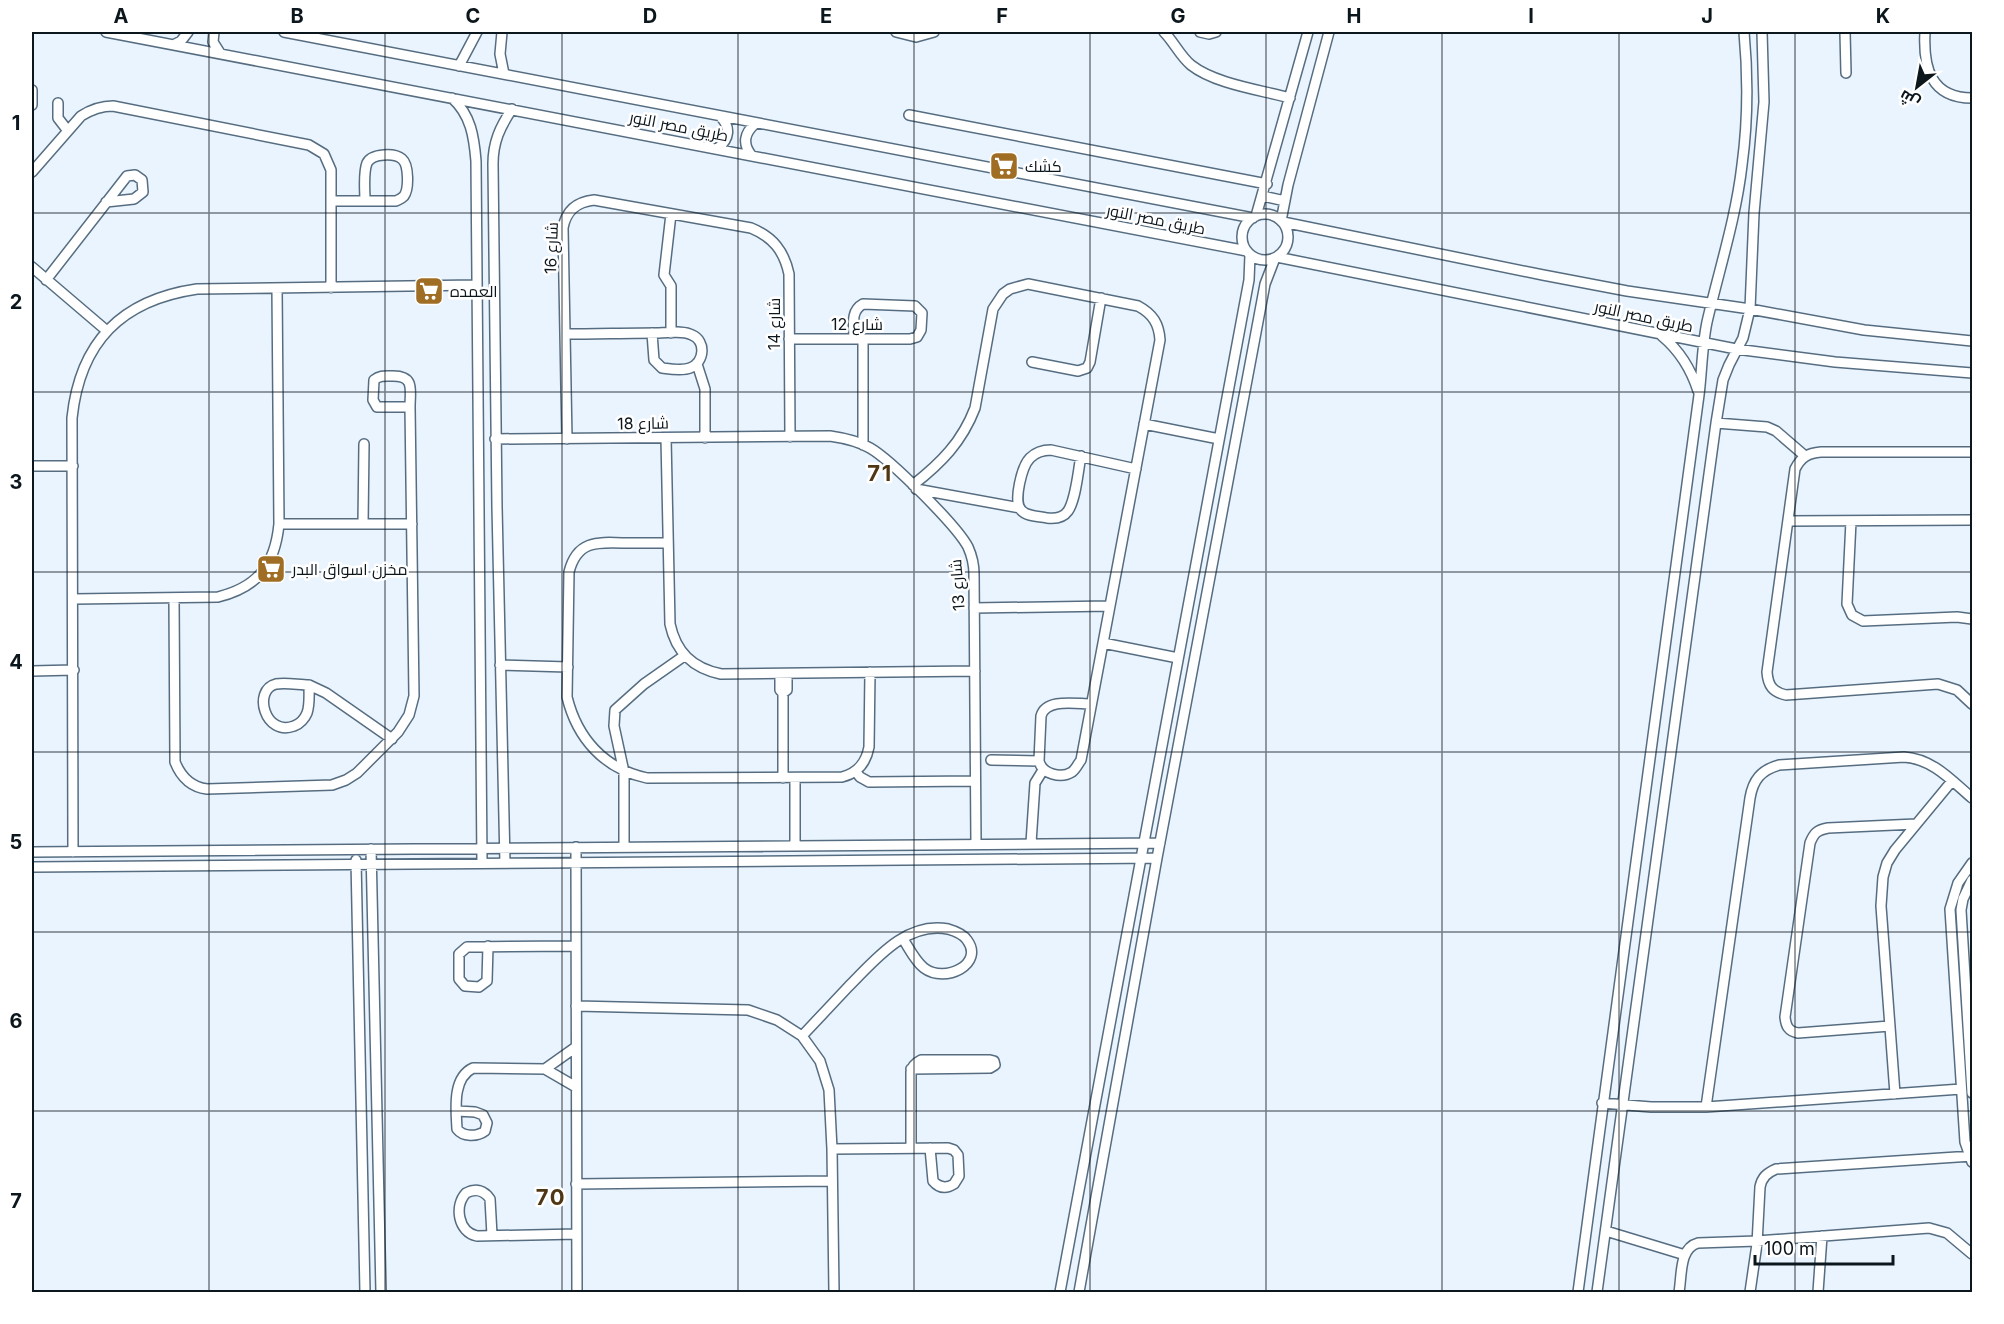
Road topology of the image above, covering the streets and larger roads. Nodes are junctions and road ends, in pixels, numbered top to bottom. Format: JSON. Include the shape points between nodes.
{"nodes":[{"id":1,"x":106,"y":32,"type":"edge"},
{"id":2,"x":188,"y":32,"type":"edge"},
{"id":3,"x":214,"y":32,"type":"edge"},
{"id":4,"x":284,"y":32,"type":"edge"},
{"id":5,"x":477,"y":32,"type":"edge"},
{"id":6,"x":502,"y":32,"type":"edge"},
{"id":7,"x":897,"y":32,"type":"edge"},
{"id":8,"x":934,"y":32,"type":"edge"},
{"id":9,"x":1164,"y":32,"type":"edge"},
{"id":10,"x":1200,"y":32,"type":"edge"},
{"id":11,"x":1216,"y":32,"type":"edge"},
{"id":12,"x":1308,"y":32,"type":"edge"},
{"id":13,"x":1329,"y":32,"type":"edge"},
{"id":14,"x":1744,"y":32,"type":"edge"},
{"id":15,"x":1762,"y":32,"type":"edge"},
{"id":16,"x":1845,"y":32,"type":"edge"},
{"id":17,"x":1924,"y":32,"type":"edge"},
{"id":18,"x":923,"y":34,"type":"edge"},
{"id":19,"x":175,"y":44,"type":"junction"},
{"id":20,"x":220,"y":53,"type":"junction"},
{"id":21,"x":459,"y":66,"type":"junction"},
{"id":22,"x":1846,"y":73,"type":"dead end"},
{"id":23,"x":504,"y":74,"type":"junction"},
{"id":24,"x":32,"y":90,"type":"edge"},
{"id":25,"x":452,"y":98,"type":"junction"},
{"id":26,"x":1290,"y":98,"type":"junction"},
{"id":27,"x":1972,"y":98,"type":"edge"},
{"id":28,"x":58,"y":103,"type":"dead end"},
{"id":29,"x":32,"y":105,"type":"edge"},
{"id":30,"x":512,"y":109,"type":"junction"},
{"id":31,"x":909,"y":115,"type":"dead end"},
{"id":32,"x":720,"y":116,"type":"junction"},
{"id":33,"x":756,"y":123,"type":"junction"},
{"id":34,"x":68,"y":131,"type":"junction"},
{"id":35,"x":717,"y":149,"type":"junction"},
{"id":36,"x":752,"y":156,"type":"junction"},
{"id":37,"x":35,"y":161,"type":"edge"},
{"id":38,"x":32,"y":172,"type":"edge"},
{"id":39,"x":1267,"y":184,"type":"junction"},
{"id":40,"x":1263,"y":196,"type":"junction"},
{"id":41,"x":331,"y":201,"type":"junction"},
{"id":42,"x":365,"y":201,"type":"junction"},
{"id":43,"x":1285,"y":201,"type":"junction"},
{"id":44,"x":106,"y":202,"type":"dead end"},
{"id":45,"x":671,"y":214,"type":"junction"},
{"id":46,"x":1254,"y":217,"type":"junction"},
{"id":47,"x":1282,"y":221,"type":"junction"},
{"id":48,"x":751,"y":228,"type":"joint"},
{"id":49,"x":1249,"y":253,"type":"junction"},
{"id":50,"x":1276,"y":258,"type":"junction"},
{"id":51,"x":32,"y":267,"type":"edge"},
{"id":52,"x":46,"y":280,"type":"junction"},
{"id":53,"x":1249,"y":280,"type":"junction"},
{"id":54,"x":1265,"y":284,"type":"junction"},
{"id":55,"x":476,"y":285,"type":"junction"},
{"id":56,"x":277,"y":288,"type":"junction"},
{"id":57,"x":331,"y":288,"type":"junction"},
{"id":58,"x":1101,"y":298,"type":"junction"},
{"id":59,"x":1713,"y":304,"type":"junction"},
{"id":60,"x":1750,"y":309,"type":"junction"},
{"id":61,"x":106,"y":332,"type":"junction"},
{"id":62,"x":652,"y":333,"type":"junction"},
{"id":63,"x":671,"y":333,"type":"junction"},
{"id":64,"x":565,"y":334,"type":"junction"},
{"id":65,"x":1660,"y":334,"type":"junction"},
{"id":66,"x":789,"y":339,"type":"junction"},
{"id":67,"x":858,"y":339,"type":"junction"},
{"id":68,"x":1972,"y":341,"type":"edge"},
{"id":69,"x":1705,"y":344,"type":"junction"},
{"id":70,"x":1736,"y":349,"type":"junction"},
{"id":71,"x":1032,"y":362,"type":"dead end"},
{"id":72,"x":697,"y":364,"type":"junction"},
{"id":73,"x":477,"y":368,"type":"junction"},
{"id":74,"x":495,"y":368,"type":"junction"},
{"id":75,"x":1972,"y":373,"type":"edge"},
{"id":76,"x":1699,"y":395,"type":"junction"},
{"id":77,"x":410,"y":407,"type":"junction"},
{"id":78,"x":1716,"y":423,"type":"junction"},
{"id":79,"x":1144,"y":424,"type":"junction"},
{"id":80,"x":790,"y":437,"type":"junction"},
{"id":81,"x":666,"y":438,"type":"junction"},
{"id":82,"x":705,"y":438,"type":"junction"},
{"id":83,"x":495,"y":439,"type":"junction"},
{"id":84,"x":567,"y":439,"type":"junction"},
{"id":85,"x":1219,"y":439,"type":"junction"},
{"id":86,"x":363,"y":444,"type":"dead end"},
{"id":87,"x":863,"y":445,"type":"junction"},
{"id":88,"x":1972,"y":452,"type":"edge"},
{"id":89,"x":1080,"y":456,"type":"junction"},
{"id":90,"x":1805,"y":456,"type":"junction"},
{"id":91,"x":32,"y":466,"type":"edge"},
{"id":92,"x":73,"y":466,"type":"junction"},
{"id":93,"x":1136,"y":468,"type":"junction"},
{"id":94,"x":914,"y":487,"type":"junction"},
{"id":95,"x":479,"y":507,"type":"junction"},
{"id":96,"x":496,"y":507,"type":"junction"},
{"id":97,"x":1020,"y":508,"type":"junction"},
{"id":98,"x":1972,"y":520,"type":"edge"},
{"id":99,"x":1788,"y":521,"type":"junction"},
{"id":100,"x":1851,"y":522,"type":"junction"},
{"id":101,"x":279,"y":524,"type":"junction"},
{"id":102,"x":363,"y":524,"type":"junction"},
{"id":103,"x":412,"y":524,"type":"junction"},
{"id":104,"x":668,"y":543,"type":"junction"},
{"id":105,"x":74,"y":599,"type":"junction"},
{"id":106,"x":174,"y":599,"type":"junction"},
{"id":107,"x":1110,"y":606,"type":"junction"},
{"id":108,"x":974,"y":608,"type":"junction"},
{"id":109,"x":1972,"y":619,"type":"edge"},
{"id":110,"x":1103,"y":643,"type":"junction"},
{"id":111,"x":684,"y":656,"type":"junction"},
{"id":112,"x":1178,"y":658,"type":"junction"},
{"id":113,"x":500,"y":665,"type":"junction"},
{"id":114,"x":568,"y":667,"type":"junction"},
{"id":115,"x":74,"y":669,"type":"junction"},
{"id":116,"x":32,"y":670,"type":"edge"},
{"id":117,"x":975,"y":671,"type":"junction"},
{"id":118,"x":870,"y":672,"type":"junction"},
{"id":119,"x":783,"y":674,"type":"junction"},
{"id":120,"x":309,"y":685,"type":"junction"},
{"id":121,"x":1091,"y":704,"type":"junction"},
{"id":122,"x":1972,"y":704,"type":"edge"},
{"id":123,"x":392,"y":739,"type":"junction"},
{"id":124,"x":975,"y":761,"type":"junction"},
{"id":125,"x":1041,"y":766,"type":"junction"},
{"id":126,"x":624,"y":771,"type":"junction"},
{"id":127,"x":856,"y":772,"type":"junction"},
{"id":128,"x":783,"y":778,"type":"junction"},
{"id":129,"x":795,"y":778,"type":"junction"},
{"id":130,"x":975,"y":781,"type":"junction"},
{"id":131,"x":1952,"y":781,"type":"junction"},
{"id":132,"x":1972,"y":798,"type":"edge"},
{"id":133,"x":1916,"y":824,"type":"junction"},
{"id":134,"x":976,"y":843,"type":"junction"},
{"id":135,"x":1031,"y":843,"type":"junction"},
{"id":136,"x":1144,"y":843,"type":"junction"},
{"id":137,"x":1160,"y":843,"type":"junction"},
{"id":138,"x":795,"y":845,"type":"junction"},
{"id":139,"x":576,"y":847,"type":"junction"},
{"id":140,"x":624,"y":847,"type":"junction"},
{"id":141,"x":482,"y":848,"type":"junction"},
{"id":142,"x":504,"y":848,"type":"junction"},
{"id":143,"x":356,"y":849,"type":"junction"},
{"id":144,"x":371,"y":849,"type":"junction"},
{"id":145,"x":32,"y":852,"type":"edge"},
{"id":146,"x":73,"y":852,"type":"junction"},
{"id":147,"x":1141,"y":858,"type":"junction"},
{"id":148,"x":1157,"y":858,"type":"junction"},
{"id":149,"x":482,"y":863,"type":"junction"},
{"id":150,"x":505,"y":863,"type":"junction"},
{"id":151,"x":576,"y":863,"type":"junction"},
{"id":152,"x":1972,"y":863,"type":"edge"},
{"id":153,"x":356,"y":864,"type":"junction"},
{"id":154,"x":371,"y":864,"type":"junction"},
{"id":155,"x":32,"y":867,"type":"edge"},
{"id":156,"x":1972,"y":880,"type":"edge"},
{"id":157,"x":903,"y":939,"type":"junction"},
{"id":158,"x":488,"y":946,"type":"junction"},
{"id":159,"x":576,"y":946,"type":"junction"},
{"id":160,"x":1972,"y":946,"type":"edge"},
{"id":161,"x":1962,"y":947,"type":"junction"},
{"id":162,"x":1951,"y":948,"type":"junction"},
{"id":163,"x":576,"y":1006,"type":"junction"},
{"id":164,"x":1970,"y":1016,"type":"edge"},
{"id":165,"x":1890,"y":1026,"type":"junction"},
{"id":166,"x":802,"y":1036,"type":"junction"},
{"id":167,"x":576,"y":1047,"type":"junction"},
{"id":168,"x":545,"y":1069,"type":"junction"},
{"id":169,"x":911,"y":1069,"type":"junction"},
{"id":170,"x":1608,"y":1071,"type":"junction"},
{"id":171,"x":1627,"y":1074,"type":"junction"},
{"id":172,"x":576,"y":1087,"type":"junction"},
{"id":173,"x":1961,"y":1089,"type":"junction"},
{"id":174,"x":1972,"y":1093,"type":"edge"},
{"id":175,"x":1895,"y":1094,"type":"junction"},
{"id":176,"x":1602,"y":1103,"type":"junction"},
{"id":177,"x":1623,"y":1104,"type":"junction"},
{"id":178,"x":1706,"y":1107,"type":"junction"},
{"id":179,"x":457,"y":1111,"type":"dead end"},
{"id":180,"x":911,"y":1148,"type":"junction"},
{"id":181,"x":930,"y":1148,"type":"junction"},
{"id":182,"x":832,"y":1149,"type":"junction"},
{"id":183,"x":1971,"y":1158,"type":"edge"},
{"id":184,"x":831,"y":1181,"type":"junction"},
{"id":185,"x":576,"y":1184,"type":"junction"},
{"id":186,"x":1606,"y":1231,"type":"junction"},
{"id":187,"x":576,"y":1234,"type":"junction"},
{"id":188,"x":492,"y":1235,"type":"junction"},
{"id":189,"x":1822,"y":1236,"type":"junction"},
{"id":190,"x":1757,"y":1241,"type":"junction"},
{"id":191,"x":364,"y":1251,"type":"junction"},
{"id":192,"x":380,"y":1251,"type":"junction"},
{"id":193,"x":1972,"y":1254,"type":"edge"},
{"id":194,"x":1685,"y":1255,"type":"junction"},
{"id":195,"x":365,"y":1293,"type":"edge"},
{"id":196,"x":381,"y":1293,"type":"edge"},
{"id":197,"x":577,"y":1293,"type":"edge"},
{"id":198,"x":834,"y":1293,"type":"edge"},
{"id":199,"x":1060,"y":1293,"type":"edge"},
{"id":200,"x":1079,"y":1293,"type":"edge"},
{"id":201,"x":1578,"y":1293,"type":"edge"},
{"id":202,"x":1597,"y":1293,"type":"edge"},
{"id":203,"x":1680,"y":1293,"type":"edge"},
{"id":204,"x":1750,"y":1293,"type":"edge"},
{"id":205,"x":1818,"y":1293,"type":"edge"}],
"edges":[{"from":1,"to":19,"type":"street","name":"طريق مصر النور"},
{"from":2,"to":19,"type":"street"},
{"from":3,"to":20,"type":"street","via":[[213,42]]},
{"from":4,"to":21,"type":"street","name":"طريق مصر النور"},
{"from":5,"to":21,"type":"street"},
{"from":6,"to":23,"type":"street","via":[[500,54]]},
{"from":7,"to":18,"type":"street","via":[[916,37]]},
{"from":8,"to":18,"type":"street"},
{"from":9,"to":26,"type":"street","via":[[1191,65],[1204,72]]},
{"from":10,"to":11,"type":"street"},
{"from":12,"to":26,"type":"street"},
{"from":13,"to":43,"type":"street"},
{"from":14,"to":59,"type":"street","via":[[1747,57],[1743,164]]},
{"from":15,"to":60,"type":"street","via":[[1764,102]]},
{"from":16,"to":22,"type":"street"},
{"from":17,"to":27,"type":"street","via":[[1932,79],[1950,96]]},
{"from":19,"to":20,"type":"street","name":"طريق مصر النور"},
{"from":20,"to":25,"type":"street","name":"طريق مصر النور"},
{"from":21,"to":23,"type":"street","name":"طريق مصر النور"},
{"from":23,"to":32,"type":"street","name":"طريق مصر النور"},
{"from":24,"to":29,"type":"street"},
{"from":25,"to":30,"type":"street","name":"طريق مصر النور"},
{"from":25,"to":55,"type":"street","via":[[468,118],[475,153]]},
{"from":26,"to":39,"type":"street"},
{"from":28,"to":34,"type":"street","via":[[58,118]]},
{"from":30,"to":35,"type":"street","name":"طريق مصر النور"},
{"from":30,"to":74,"type":"street","via":[[498,132],[493,152]]},
{"from":31,"to":39,"type":"street"},
{"from":32,"to":33,"type":"street","name":"طريق مصر النور"},
{"from":32,"to":35,"type":"street","via":[[728,129]]},
{"from":33,"to":36,"type":"street","via":[[745,142]]},
{"from":33,"to":46,"type":"street","name":"طريق مصر النور"},
{"from":34,"to":37,"type":"street"},
{"from":34,"to":41,"type":"street","via":[[88,111],[113,106],[309,145],[319,150],[330,165]]},
{"from":35,"to":36,"type":"street","name":"طريق مصر النور"},
{"from":36,"to":49,"type":"street","name":"طريق مصر النور"},
{"from":37,"to":38,"type":"street"},
{"from":39,"to":40,"type":"street"},
{"from":40,"to":43,"type":"street"},
{"from":40,"to":46,"type":"street"},
{"from":41,"to":42,"type":"street"},
{"from":41,"to":57,"type":"street"},
{"from":42,"to":42,"type":"street","via":[[402,198],[406,189],[404,160],[396,156],[371,158],[366,165]]},
{"from":43,"to":47,"type":"street"},
{"from":44,"to":52,"type":"street"},
{"from":45,"to":48,"type":"street","name":"شارع 16"},
{"from":45,"to":63,"type":"street","via":[[664,275],[671,286]]},
{"from":45,"to":64,"type":"street","name":"شارع 16","via":[[594,200],[573,208],[563,228]]},
{"from":46,"to":47,"type":"street","via":[[1269,215]]},
{"from":46,"to":49,"type":"street","via":[[1242,233]]},
{"from":47,"to":50,"type":"street","via":[[1288,238],[1285,249]]},
{"from":47,"to":59,"type":"street","name":"طريق مصر النور","via":[[1543,276]]},
{"from":48,"to":66,"type":"street","name":"شارع 14","via":[[773,240],[787,262]]},
{"from":49,"to":50,"type":"street","via":[[1264,261]]},
{"from":49,"to":53,"type":"street"},
{"from":50,"to":54,"type":"street"},
{"from":50,"to":65,"type":"street","name":"طريق مصر النور"},
{"from":51,"to":52,"type":"street"},
{"from":52,"to":61,"type":"street"},
{"from":53,"to":54,"type":"street"},
{"from":53,"to":85,"type":"street"},
{"from":54,"to":137,"type":"street"},
{"from":55,"to":57,"type":"street"},
{"from":55,"to":73,"type":"street"},
{"from":56,"to":57,"type":"street"},
{"from":56,"to":61,"type":"street","via":[[175,292],[138,307]]},
{"from":56,"to":101,"type":"street"},
{"from":58,"to":71,"type":"street","via":[[1087,368],[1078,371]]},
{"from":58,"to":79,"type":"street","via":[[1138,306],[1157,323],[1160,340]]},
{"from":58,"to":94,"type":"street","via":[[1028,284],[1003,294],[993,309],[970,422],[944,459]]},
{"from":59,"to":60,"type":"street","name":"طريق مصر النور"},
{"from":59,"to":69,"type":"street"},
{"from":60,"to":68,"type":"street","name":"طريق مصر النور","via":[[1864,330]]},
{"from":60,"to":70,"type":"street"},
{"from":61,"to":92,"type":"street","via":[[87,361],[75,394]]},
{"from":62,"to":63,"type":"street"},
{"from":62,"to":64,"type":"street"},
{"from":62,"to":72,"type":"street","via":[[653,356],[659,366],[687,369]]},
{"from":63,"to":72,"type":"street","via":[[688,333],[697,339],[702,354]]},
{"from":64,"to":84,"type":"street","name":"شارع 16"},
{"from":65,"to":69,"type":"street","name":"طريق مصر النور"},
{"from":65,"to":76,"type":"street","via":[[1686,362]]},
{"from":66,"to":67,"type":"street","name":"شارع 12"},
{"from":66,"to":80,"type":"street","name":"شارع 14"},
{"from":67,"to":67,"type":"street","name":"شارع 12","via":[[854,314],[863,304],[918,308],[922,316],[917,337]]},
{"from":67,"to":87,"type":"street"},
{"from":69,"to":70,"type":"street","name":"طريق مصر النور"},
{"from":69,"to":76,"type":"street"},
{"from":70,"to":75,"type":"street","name":"طريق مصر النور"},
{"from":70,"to":78,"type":"street","via":[[1723,380]]},
{"from":72,"to":82,"type":"street","via":[[705,389]]},
{"from":73,"to":74,"type":"street"},
{"from":73,"to":95,"type":"street"},
{"from":74,"to":83,"type":"street"},
{"from":76,"to":170,"type":"street"},
{"from":77,"to":77,"type":"street","via":[[410,385],[405,377],[382,376],[374,380],[373,400],[377,407]]},
{"from":77,"to":103,"type":"street"},
{"from":78,"to":90,"type":"street","via":[[1767,427]]},
{"from":78,"to":171,"type":"street"},
{"from":79,"to":85,"type":"street"},
{"from":79,"to":93,"type":"street"},
{"from":80,"to":82,"type":"street","name":"شارع 18"},
{"from":80,"to":87,"type":"street","name":"شارع 13","via":[[839,437]]},
{"from":81,"to":82,"type":"street","name":"شارع 18"},
{"from":81,"to":84,"type":"street","name":"شارع 18"},
{"from":81,"to":104,"type":"street"},
{"from":83,"to":84,"type":"street","name":"شارع 18"},
{"from":83,"to":96,"type":"street"},
{"from":85,"to":112,"type":"street"},
{"from":86,"to":102,"type":"street"},
{"from":87,"to":94,"type":"street","name":"شارع 13","via":[[880,454]]},
{"from":88,"to":90,"type":"street","via":[[1821,452]]},
{"from":89,"to":93,"type":"street"},
{"from":89,"to":97,"type":"street","via":[[1044,450],[1031,457],[1017,499]]},
{"from":89,"to":97,"type":"street","via":[[1071,504],[1065,514],[1053,519],[1027,514]]},
{"from":90,"to":99,"type":"street","via":[[1795,469]]},
{"from":91,"to":92,"type":"street"},
{"from":92,"to":105,"type":"street"},
{"from":93,"to":107,"type":"street"},
{"from":94,"to":97,"type":"street"},
{"from":94,"to":108,"type":"street","name":"شارع 13","via":[[968,548],[974,565]]},
{"from":95,"to":96,"type":"street"},
{"from":95,"to":141,"type":"street"},
{"from":96,"to":113,"type":"street"},
{"from":98,"to":100,"type":"street"},
{"from":99,"to":100,"type":"street"},
{"from":99,"to":122,"type":"street","via":[[1767,672],[1771,688],[1785,695],[1938,684],[1957,690]]},
{"from":100,"to":109,"type":"street","via":[[1847,604],[1852,615],[1863,621],[1957,616]]},
{"from":101,"to":102,"type":"street"},
{"from":101,"to":106,"type":"street","via":[[271,558],[249,585],[218,597]]},
{"from":102,"to":103,"type":"street"},
{"from":103,"to":123,"type":"street","via":[[414,696],[409,715]]},
{"from":104,"to":111,"type":"street","via":[[670,624]]},
{"from":104,"to":114,"type":"street","via":[[596,542],[580,550],[569,572]]},
{"from":105,"to":106,"type":"street"},
{"from":105,"to":115,"type":"street"},
{"from":106,"to":123,"type":"street","via":[[176,762],[188,782],[207,789],[332,785],[357,773]]},
{"from":107,"to":108,"type":"street"},
{"from":107,"to":110,"type":"street"},
{"from":108,"to":117,"type":"street","name":"شارع 13"},
{"from":110,"to":112,"type":"street"},
{"from":110,"to":121,"type":"street"},
{"from":111,"to":119,"type":"street","via":[[694,665],[721,674]]},
{"from":111,"to":126,"type":"street","via":[[615,710],[614,726]]},
{"from":112,"to":136,"type":"street"},
{"from":113,"to":114,"type":"street"},
{"from":113,"to":142,"type":"street"},
{"from":114,"to":126,"type":"street","via":[[567,697],[576,724],[593,750]]},
{"from":115,"to":116,"type":"street"},
{"from":115,"to":146,"type":"street"},
{"from":117,"to":118,"type":"street"},
{"from":117,"to":124,"type":"street","name":"شارع 13"},
{"from":118,"to":119,"type":"street"},
{"from":118,"to":127,"type":"street","via":[[869,747]]},
{"from":119,"to":128,"type":"street"},
{"from":120,"to":120,"type":"street","via":[[307,713],[299,723],[287,728],[269,720],[264,708],[264,695],[269,688],[277,684]]},
{"from":120,"to":123,"type":"street"},
{"from":121,"to":125,"type":"street","via":[[1045,707],[1041,716]]},
{"from":121,"to":125,"type":"street","via":[[1081,760],[1075,770],[1066,775],[1049,773]]},
{"from":124,"to":125,"type":"street"},
{"from":124,"to":130,"type":"street","name":"شارع 13"},
{"from":125,"to":135,"type":"street","via":[[1035,783]]},
{"from":126,"to":128,"type":"street","via":[[646,778]]},
{"from":126,"to":140,"type":"street"},
{"from":127,"to":129,"type":"street","via":[[842,777]]},
{"from":127,"to":130,"type":"street","via":[[869,782]]},
{"from":128,"to":129,"type":"street"},
{"from":129,"to":138,"type":"street"},
{"from":130,"to":134,"type":"street","name":"شارع 13"},
{"from":131,"to":132,"type":"street"},
{"from":131,"to":133,"type":"street"},
{"from":131,"to":178,"type":"street","via":[[1929,762],[1904,757],[1779,765],[1758,776],[1750,798]]},
{"from":133,"to":165,"type":"street","via":[[1887,863],[1881,891]]},
{"from":133,"to":165,"type":"street","via":[[1828,828],[1813,835],[1785,1017],[1786,1025],[1798,1033]]},
{"from":134,"to":135,"type":"street"},
{"from":134,"to":138,"type":"street"},
{"from":135,"to":136,"type":"street"},
{"from":136,"to":137,"type":"street"},
{"from":136,"to":147,"type":"street"},
{"from":137,"to":148,"type":"street"},
{"from":138,"to":140,"type":"street"},
{"from":139,"to":140,"type":"street"},
{"from":139,"to":142,"type":"street"},
{"from":139,"to":151,"type":"street"},
{"from":141,"to":142,"type":"street"},
{"from":141,"to":144,"type":"street"},
{"from":141,"to":149,"type":"street"},
{"from":142,"to":150,"type":"street"},
{"from":143,"to":144,"type":"street"},
{"from":143,"to":146,"type":"street"},
{"from":143,"to":153,"type":"street"},
{"from":144,"to":154,"type":"street"},
{"from":145,"to":146,"type":"street"},
{"from":147,"to":148,"type":"street"},
{"from":147,"to":151,"type":"street"},
{"from":147,"to":199,"type":"street"},
{"from":148,"to":200,"type":"street"},
{"from":149,"to":150,"type":"street"},
{"from":149,"to":154,"type":"street"},
{"from":150,"to":151,"type":"street"},
{"from":151,"to":159,"type":"street"},
{"from":152,"to":162,"type":"street","via":[[1952,896]]},
{"from":153,"to":154,"type":"street"},
{"from":153,"to":155,"type":"street"},
{"from":153,"to":191,"type":"street"},
{"from":154,"to":192,"type":"street"},
{"from":156,"to":161,"type":"street","via":[[1960,910]]},
{"from":157,"to":157,"type":"street","via":[[945,928],[967,939],[971,953],[958,971],[937,974],[924,968]]},
{"from":157,"to":166,"type":"street","via":[[883,952]]},
{"from":158,"to":158,"type":"street","via":[[471,946],[461,951],[459,979],[465,986],[479,987],[487,981]]},
{"from":158,"to":159,"type":"street"},
{"from":159,"to":163,"type":"street"},
{"from":160,"to":161,"type":"street"},
{"from":161,"to":162,"type":"street"},
{"from":161,"to":164,"type":"street"},
{"from":162,"to":173,"type":"street"},
{"from":163,"to":166,"type":"street","via":[[748,1010],[777,1020]]},
{"from":163,"to":167,"type":"street"},
{"from":164,"to":174,"type":"street"},
{"from":165,"to":175,"type":"street"},
{"from":166,"to":182,"type":"street","via":[[825,1075],[831,1104]]},
{"from":167,"to":168,"type":"street"},
{"from":167,"to":172,"type":"street"},
{"from":168,"to":172,"type":"street"},
{"from":168,"to":179,"type":"street","via":[[468,1071],[458,1083]]},
{"from":169,"to":169,"type":"street","via":[[990,1068],[995,1065],[990,1059],[921,1060]]},
{"from":169,"to":180,"type":"street"},
{"from":170,"to":171,"type":"street"},
{"from":170,"to":176,"type":"street"},
{"from":171,"to":177,"type":"street"},
{"from":172,"to":185,"type":"street"},
{"from":173,"to":175,"type":"street"},
{"from":173,"to":183,"type":"street","via":[[1965,1142]]},
{"from":175,"to":178,"type":"street"},
{"from":176,"to":177,"type":"street"},
{"from":176,"to":201,"type":"street"},
{"from":177,"to":178,"type":"street"},
{"from":177,"to":186,"type":"street"},
{"from":180,"to":181,"type":"street"},
{"from":180,"to":182,"type":"street"},
{"from":181,"to":181,"type":"street","via":[[951,1148],[957,1152],[959,1176],[954,1185],[945,1188],[933,1180]]},
{"from":182,"to":184,"type":"street"},
{"from":183,"to":190,"type":"street","via":[[1776,1169],[1768,1173],[1760,1187]]},
{"from":184,"to":185,"type":"street"},
{"from":184,"to":198,"type":"street"},
{"from":185,"to":187,"type":"street"},
{"from":186,"to":194,"type":"street"},
{"from":186,"to":202,"type":"street"},
{"from":187,"to":188,"type":"street"},
{"from":187,"to":197,"type":"street"},
{"from":188,"to":188,"type":"street","via":[[473,1235],[463,1228],[460,1202],[466,1193],[482,1191],[490,1199]]},
{"from":189,"to":190,"type":"street"},
{"from":189,"to":193,"type":"street","via":[[1929,1228],[1947,1233]]},
{"from":189,"to":205,"type":"street"},
{"from":190,"to":194,"type":"street","via":[[1698,1243]]},
{"from":190,"to":204,"type":"street"},
{"from":191,"to":192,"type":"street"},
{"from":191,"to":195,"type":"street"},
{"from":192,"to":196,"type":"street"},
{"from":194,"to":203,"type":"street"}]}
